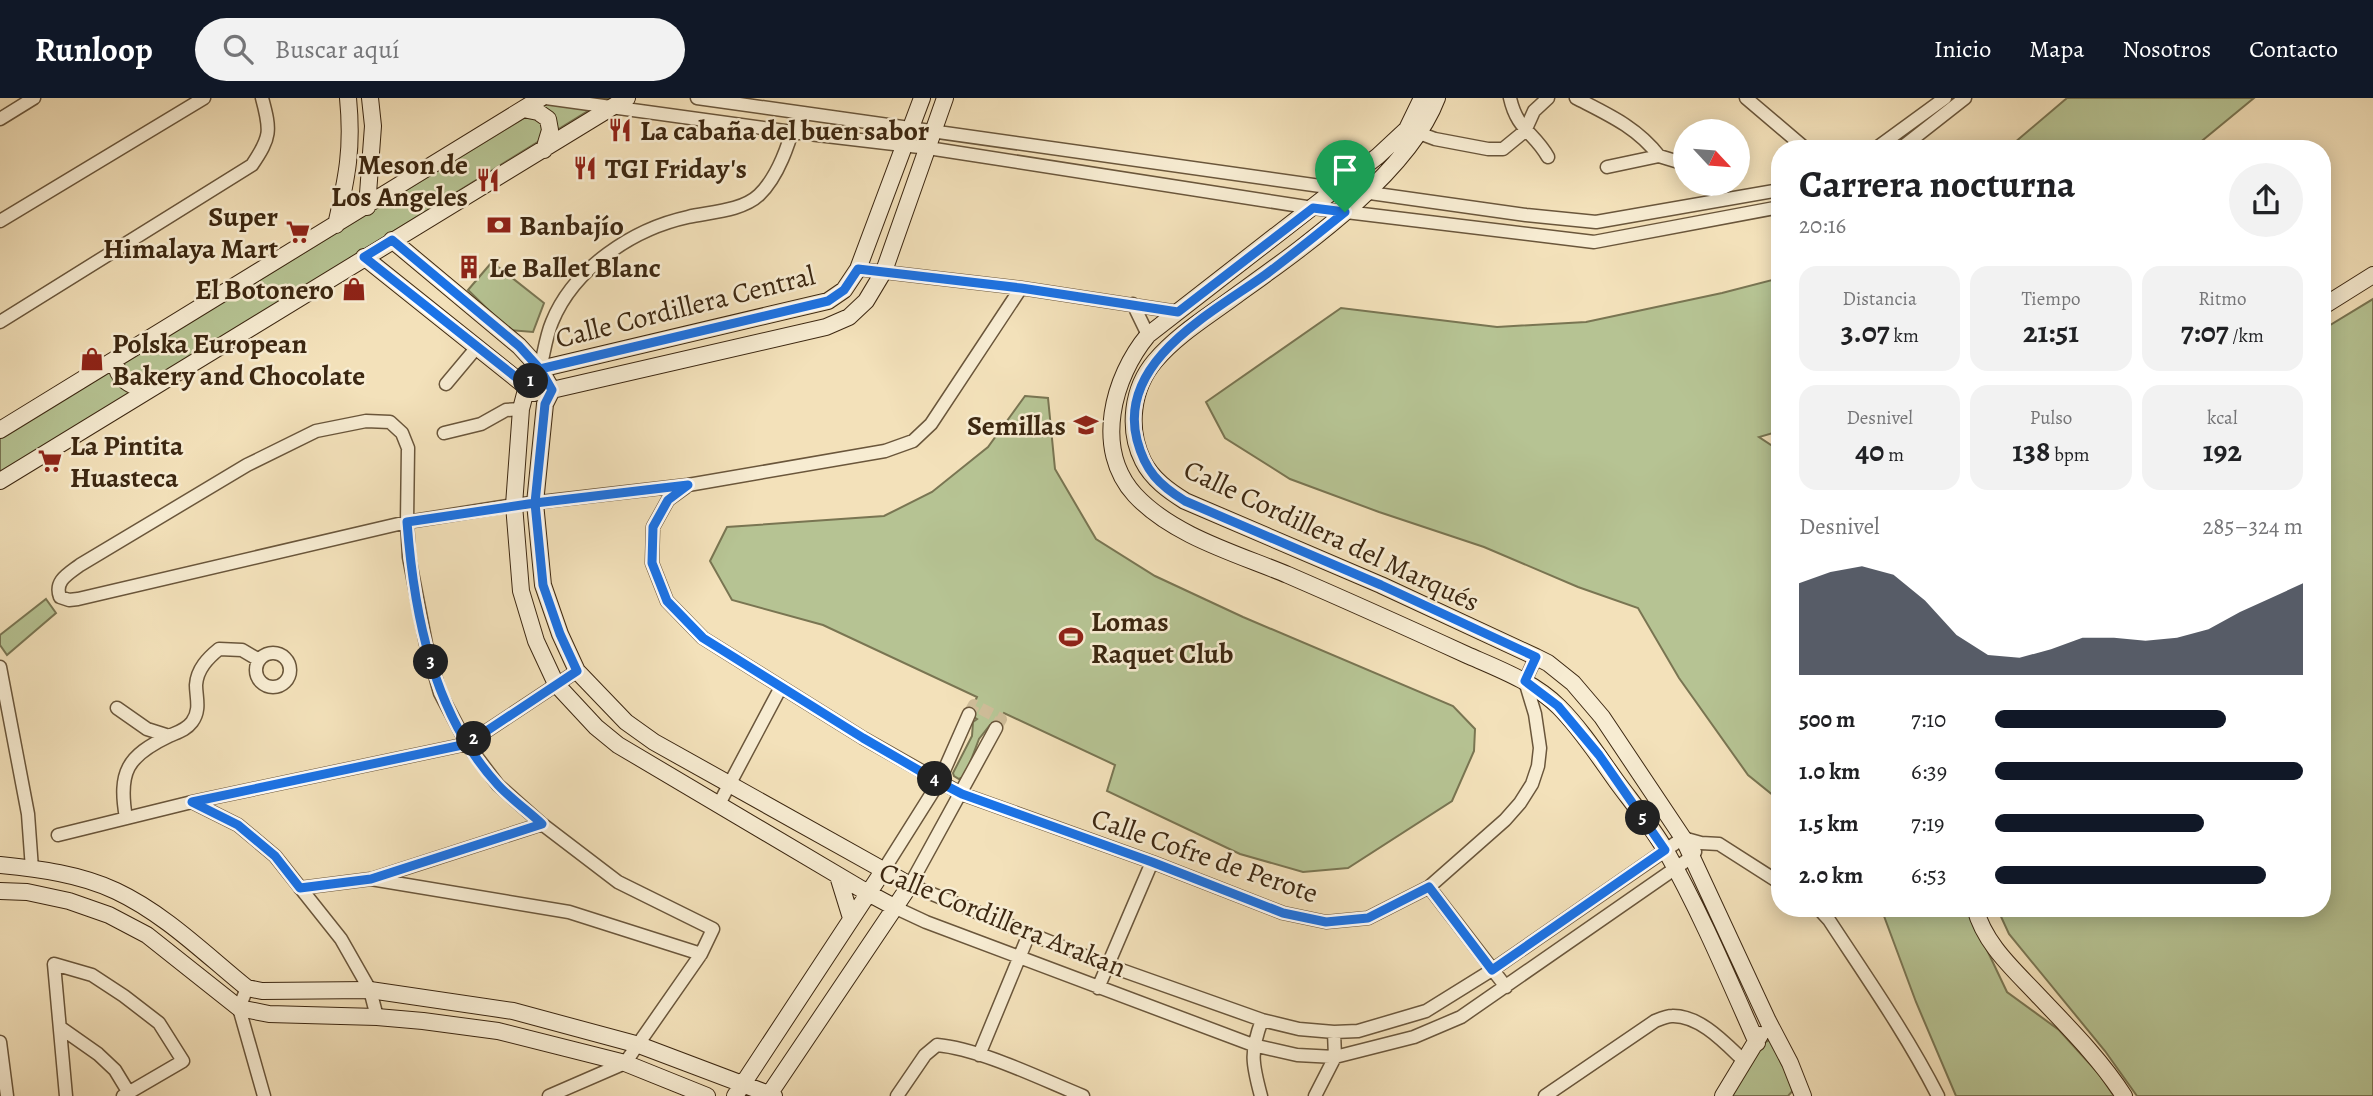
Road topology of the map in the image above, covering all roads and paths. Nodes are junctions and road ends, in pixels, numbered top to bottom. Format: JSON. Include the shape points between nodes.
{"nodes":[{"id":1,"x":34,"y":98,"type":"edge"},
{"id":2,"x":204,"y":98,"type":"edge"},
{"id":3,"x":262,"y":98,"type":"edge"},
{"id":4,"x":348,"y":98,"type":"edge"},
{"id":5,"x":370,"y":98,"type":"edge"},
{"id":6,"x":544,"y":98,"type":"edge"},
{"id":7,"x":627,"y":98,"type":"edge"},
{"id":8,"x":696,"y":98,"type":"edge"},
{"id":9,"x":922,"y":98,"type":"edge"},
{"id":10,"x":945,"y":98,"type":"edge"},
{"id":11,"x":1422,"y":98,"type":"edge"},
{"id":12,"x":1437,"y":98,"type":"edge"},
{"id":13,"x":1510,"y":98,"type":"edge"},
{"id":14,"x":1548,"y":98,"type":"edge"},
{"id":15,"x":1576,"y":98,"type":"edge"},
{"id":16,"x":1746,"y":98,"type":"edge"},
{"id":17,"x":1945,"y":98,"type":"edge"},
{"id":18,"x":1965,"y":98,"type":"edge"},
{"id":19,"x":1929,"y":102,"type":"edge"},
{"id":20,"x":612,"y":108,"type":"junction"},
{"id":21,"x":523,"y":109,"type":"junction"},
{"id":22,"x":798,"y":113,"type":"junction"},
{"id":23,"x":0,"y":119,"type":"edge"},
{"id":24,"x":911,"y":128,"type":"junction"},
{"id":25,"x":934,"y":131,"type":"junction"},
{"id":26,"x":1413,"y":131,"type":"junction"},
{"id":27,"x":1525,"y":131,"type":"junction"},
{"id":28,"x":792,"y":132,"type":"junction"},
{"id":29,"x":1795,"y":140,"type":"edge"},
{"id":30,"x":1885,"y":140,"type":"edge"},
{"id":31,"x":1911,"y":140,"type":"edge"},
{"id":32,"x":904,"y":147,"type":"junction"},
{"id":33,"x":928,"y":148,"type":"junction"},
{"id":34,"x":544,"y":150,"type":"junction"},
{"id":35,"x":1659,"y":156,"type":"junction"},
{"id":36,"x":1548,"y":157,"type":"dead end"},
{"id":37,"x":1673,"y":160,"type":"edge"},
{"id":38,"x":1607,"y":167,"type":"dead end"},
{"id":39,"x":1335,"y":189,"type":"junction"},
{"id":40,"x":1771,"y":192,"type":"edge"},
{"id":41,"x":1366,"y":193,"type":"junction"},
{"id":42,"x":366,"y":207,"type":"junction"},
{"id":43,"x":1313,"y":208,"type":"junction"},
{"id":44,"x":1771,"y":209,"type":"edge"},
{"id":45,"x":1345,"y":212,"type":"junction"},
{"id":46,"x":0,"y":221,"type":"edge"},
{"id":47,"x":1596,"y":222,"type":"junction"},
{"id":48,"x":336,"y":225,"type":"junction"},
{"id":49,"x":1277,"y":235,"type":"junction"},
{"id":50,"x":392,"y":240,"type":"junction"},
{"id":51,"x":1594,"y":242,"type":"junction"},
{"id":52,"x":364,"y":257,"type":"junction"},
{"id":53,"x":1290,"y":257,"type":"junction"},
{"id":54,"x":858,"y":269,"type":"junction"},
{"id":55,"x":884,"y":271,"type":"junction"},
{"id":56,"x":2373,"y":275,"type":"edge"},
{"id":57,"x":1021,"y":288,"type":"junction"},
{"id":58,"x":2331,"y":301,"type":"edge"},
{"id":59,"x":1133,"y":304,"type":"junction"},
{"id":60,"x":1178,"y":312,"type":"junction"},
{"id":61,"x":0,"y":322,"type":"edge"},
{"id":62,"x":1148,"y":335,"type":"junction"},
{"id":63,"x":477,"y":347,"type":"junction"},
{"id":64,"x":116,"y":360,"type":"junction"},
{"id":65,"x":540,"y":369,"type":"junction"},
{"id":66,"x":446,"y":384,"type":"dead end"},
{"id":67,"x":527,"y":386,"type":"junction"},
{"id":68,"x":146,"y":391,"type":"junction"},
{"id":69,"x":548,"y":397,"type":"junction"},
{"id":70,"x":521,"y":409,"type":"junction"},
{"id":71,"x":0,"y":430,"type":"edge"},
{"id":72,"x":444,"y":433,"type":"dead end"},
{"id":73,"x":1136,"y":437,"type":"junction"},
{"id":74,"x":1112,"y":441,"type":"junction"},
{"id":75,"x":0,"y":481,"type":"edge"},
{"id":76,"x":688,"y":485,"type":"junction"},
{"id":77,"x":535,"y":503,"type":"junction"},
{"id":78,"x":514,"y":505,"type":"junction"},
{"id":79,"x":407,"y":522,"type":"junction"},
{"id":80,"x":1381,"y":585,"type":"junction"},
{"id":81,"x":1369,"y":610,"type":"junction"},
{"id":82,"x":1536,"y":657,"type":"junction"},
{"id":83,"x":259,"y":660,"type":"dead end"},
{"id":84,"x":0,"y":667,"type":"edge"},
{"id":85,"x":577,"y":671,"type":"junction"},
{"id":86,"x":1525,"y":681,"type":"junction"},
{"id":87,"x":556,"y":684,"type":"junction"},
{"id":88,"x":781,"y":687,"type":"junction"},
{"id":89,"x":117,"y":708,"type":"dead end"},
{"id":90,"x":969,"y":714,"type":"dead end"},
{"id":91,"x":996,"y":728,"type":"dead end"},
{"id":92,"x":169,"y":736,"type":"junction"},
{"id":93,"x":467,"y":744,"type":"junction"},
{"id":94,"x":939,"y":782,"type":"junction"},
{"id":95,"x":731,"y":784,"type":"junction"},
{"id":96,"x":962,"y":794,"type":"junction"},
{"id":97,"x":192,"y":802,"type":"junction"},
{"id":98,"x":719,"y":804,"type":"junction"},
{"id":99,"x":126,"y":818,"type":"junction"},
{"id":100,"x":542,"y":824,"type":"junction"},
{"id":101,"x":58,"y":835,"type":"dead end"},
{"id":102,"x":1683,"y":838,"type":"junction"},
{"id":103,"x":1665,"y":850,"type":"junction"},
{"id":104,"x":1697,"y":850,"type":"junction"},
{"id":105,"x":1152,"y":862,"type":"junction"},
{"id":106,"x":0,"y":865,"type":"edge"},
{"id":107,"x":1675,"y":868,"type":"junction"},
{"id":108,"x":32,"y":869,"type":"junction"},
{"id":109,"x":883,"y":871,"type":"junction"},
{"id":110,"x":838,"y":876,"type":"junction"},
{"id":111,"x":1771,"y":877,"type":"edge"},
{"id":112,"x":371,"y":879,"type":"junction"},
{"id":113,"x":910,"y":885,"type":"junction"},
{"id":114,"x":1429,"y":887,"type":"junction"},
{"id":115,"x":300,"y":888,"type":"junction"},
{"id":116,"x":0,"y":891,"type":"edge"},
{"id":117,"x":867,"y":893,"type":"junction"},
{"id":118,"x":896,"y":908,"type":"junction"},
{"id":119,"x":1826,"y":917,"type":"edge"},
{"id":120,"x":1977,"y":917,"type":"edge"},
{"id":121,"x":851,"y":918,"type":"junction"},
{"id":122,"x":1029,"y":934,"type":"junction"},
{"id":123,"x":702,"y":954,"type":"junction"},
{"id":124,"x":1020,"y":956,"type":"junction"},
{"id":125,"x":1107,"y":965,"type":"junction"},
{"id":126,"x":1492,"y":970,"type":"junction"},
{"id":127,"x":1506,"y":987,"type":"junction"},
{"id":128,"x":247,"y":988,"type":"junction"},
{"id":129,"x":1098,"y":988,"type":"junction"},
{"id":130,"x":370,"y":990,"type":"junction"},
{"id":131,"x":239,"y":1007,"type":"junction"},
{"id":132,"x":377,"y":1017,"type":"junction"},
{"id":133,"x":1262,"y":1020,"type":"junction"},
{"id":134,"x":1768,"y":1021,"type":"junction"},
{"id":135,"x":61,"y":1028,"type":"junction"},
{"id":136,"x":1334,"y":1032,"type":"junction"},
{"id":137,"x":0,"y":1042,"type":"edge"},
{"id":138,"x":1757,"y":1043,"type":"junction"},
{"id":139,"x":639,"y":1045,"type":"junction"},
{"id":140,"x":1253,"y":1045,"type":"junction"},
{"id":141,"x":979,"y":1055,"type":"junction"},
{"id":142,"x":1335,"y":1057,"type":"junction"},
{"id":143,"x":1744,"y":1061,"type":"junction"},
{"id":144,"x":625,"y":1063,"type":"junction"},
{"id":145,"x":739,"y":1090,"type":"edge"},
{"id":146,"x":126,"y":1094,"type":"edge"},
{"id":147,"x":770,"y":1095,"type":"edge"},
{"id":148,"x":7,"y":1096,"type":"edge"},
{"id":149,"x":66,"y":1096,"type":"edge"},
{"id":150,"x":264,"y":1096,"type":"edge"},
{"id":151,"x":549,"y":1096,"type":"edge"},
{"id":152,"x":707,"y":1096,"type":"edge"},
{"id":153,"x":897,"y":1096,"type":"edge"},
{"id":154,"x":1083,"y":1096,"type":"edge"},
{"id":155,"x":1261,"y":1096,"type":"edge"},
{"id":156,"x":1315,"y":1096,"type":"edge"},
{"id":157,"x":1545,"y":1096,"type":"edge"},
{"id":158,"x":1723,"y":1096,"type":"edge"},
{"id":159,"x":1802,"y":1096,"type":"edge"},
{"id":160,"x":1938,"y":1096,"type":"edge"},
{"id":161,"x":2124,"y":1096,"type":"edge"}],
"edges":[{"from":1,"to":23,"type":"street"},
{"from":2,"to":46,"type":"street"},
{"from":3,"to":61,"type":"street","via":[[268,134],[252,165]]},
{"from":4,"to":48,"type":"street","via":[[349,170]]},
{"from":5,"to":42,"type":"street","via":[[373,126]]},
{"from":6,"to":20,"type":"street"},
{"from":6,"to":21,"type":"street"},
{"from":7,"to":20,"type":"street"},
{"from":8,"to":22,"type":"street"},
{"from":9,"to":24,"type":"street","name":"Calle Cordillera Central"},
{"from":10,"to":25,"type":"street","name":"Calle Cordillera Central"},
{"from":11,"to":26,"type":"street","name":"Calle Cordillera del Marqués"},
{"from":12,"to":26,"type":"street","name":"Calle Cordillera del Marqués"},
{"from":13,"to":27,"type":"street"},
{"from":14,"to":27,"type":"street","via":[[1534,111]]},
{"from":15,"to":35,"type":"street","via":[[1626,124]]},
{"from":16,"to":29,"type":"street"},
{"from":17,"to":19,"type":"street"},
{"from":18,"to":31,"type":"street"},
{"from":19,"to":30,"type":"street"},
{"from":20,"to":28,"type":"street"},
{"from":20,"to":34,"type":"street"},
{"from":21,"to":34,"type":"street","via":[[548,119],[550,131]]},
{"from":21,"to":42,"type":"street"},
{"from":22,"to":24,"type":"street"},
{"from":22,"to":28,"type":"street","name":"Calle Cordillera Arakan"},
{"from":24,"to":25,"type":"street"},
{"from":24,"to":32,"type":"street","name":"Calle Cordillera Central"},
{"from":25,"to":33,"type":"street","name":"Calle Cordillera Central"},
{"from":25,"to":39,"type":"street"},
{"from":26,"to":27,"type":"street","via":[[1488,149],[1503,149]]},
{"from":26,"to":39,"type":"street","name":"Calle Cordillera del Marqués"},
{"from":26,"to":41,"type":"street","name":"Calle Cordillera del Marqués"},
{"from":27,"to":36,"type":"street"},
{"from":28,"to":32,"type":"street"},
{"from":28,"to":65,"type":"street","name":"Calle Cordillera Arakan","via":[[772,181],[758,197],[669,221],[593,264],[552,321]]},
{"from":32,"to":33,"type":"street"},
{"from":32,"to":54,"type":"street","name":"Calle Cordillera Central"},
{"from":33,"to":43,"type":"street"},
{"from":33,"to":55,"type":"street","name":"Calle Cordillera Central"},
{"from":34,"to":50,"type":"street"},
{"from":35,"to":37,"type":"street"},
{"from":35,"to":38,"type":"street"},
{"from":39,"to":41,"type":"street"},
{"from":39,"to":43,"type":"street","name":"Calle Cordillera del Marqués"},
{"from":40,"to":47,"type":"street"},
{"from":41,"to":45,"type":"street","name":"Calle Cordillera del Marqués"},
{"from":41,"to":47,"type":"street"},
{"from":42,"to":48,"type":"street"},
{"from":43,"to":45,"type":"street"},
{"from":43,"to":49,"type":"street","name":"Calle Cordillera del Marqués"},
{"from":44,"to":51,"type":"street"},
{"from":45,"to":51,"type":"street"},
{"from":45,"to":53,"type":"street","name":"Calle Cordillera del Marqués"},
{"from":47,"to":51,"type":"street"},
{"from":48,"to":64,"type":"street"},
{"from":49,"to":53,"type":"street"},
{"from":49,"to":60,"type":"street","name":"Calle Cordillera del Marqués"},
{"from":50,"to":52,"type":"street"},
{"from":50,"to":65,"type":"street","via":[[519,346]]},
{"from":52,"to":63,"type":"street"},
{"from":52,"to":68,"type":"street"},
{"from":53,"to":73,"type":"street","name":"Calle Cordillera del Marqués","via":[[1183,334],[1154,361],[1134,404]]},
{"from":54,"to":55,"type":"street"},
{"from":54,"to":65,"type":"street","name":"Calle Cordillera Central","via":[[844,290],[828,301]]},
{"from":55,"to":57,"type":"street"},
{"from":55,"to":69,"type":"street","name":"Calle Cordillera Central","via":[[866,301],[849,317],[826,327]]},
{"from":56,"to":58,"type":"street"},
{"from":57,"to":59,"type":"street"},
{"from":57,"to":76,"type":"street","via":[[931,424],[913,441],[885,451]]},
{"from":59,"to":60,"type":"street"},
{"from":59,"to":62,"type":"street"},
{"from":60,"to":62,"type":"street","name":"Calle Cordillera del Marqués"},
{"from":62,"to":74,"type":"street","name":"Calle Cordillera del Marqués","via":[[1121,377]]},
{"from":63,"to":66,"type":"street"},
{"from":63,"to":67,"type":"street"},
{"from":64,"to":68,"type":"street","via":[[118,373],[126,382]]},
{"from":64,"to":71,"type":"street"},
{"from":65,"to":67,"type":"street","name":"Calle Cordillera Arakan"},
{"from":65,"to":69,"type":"street"},
{"from":67,"to":69,"type":"street"},
{"from":67,"to":70,"type":"street","name":"Calle Cordillera Arakan"},
{"from":68,"to":75,"type":"street"},
{"from":69,"to":77,"type":"street","name":"Calle Cordillera Arakan"},
{"from":70,"to":72,"type":"street","via":[[506,410],[481,424]]},
{"from":70,"to":78,"type":"street","name":"Calle Cordillera Arakan"},
{"from":73,"to":74,"type":"street"},
{"from":73,"to":80,"type":"street","name":"Calle Cordillera del Marqués","via":[[1143,461],[1163,487],[1185,501]]},
{"from":74,"to":81,"type":"street","name":"Calle Cordillera del Marqués","via":[[1125,481],[1174,527]]},
{"from":76,"to":77,"type":"street"},
{"from":76,"to":88,"type":"street","name":"Calle Cofre de Perote","via":[[668,500],[653,527],[652,563],[667,601],[703,638]]},
{"from":77,"to":78,"type":"street"},
{"from":77,"to":85,"type":"street","name":"Calle Cordillera Arakan","via":[[543,585]]},
{"from":78,"to":79,"type":"street"},
{"from":78,"to":87,"type":"street","name":"Calle Cordillera Arakan","via":[[521,591],[536,641]]},
{"from":79,"to":79,"type":"street","via":[[408,448],[402,433],[390,422],[366,421],[316,430],[247,465],[80,565],[63,578],[58,590],[61,597],[78,599]]},
{"from":79,"to":93,"type":"street","via":[[426,644],[440,694]]},
{"from":80,"to":81,"type":"street"},
{"from":80,"to":82,"type":"street","name":"Calle Cordillera del Marqués"},
{"from":81,"to":86,"type":"street","name":"Calle Cordillera del Marqués"},
{"from":82,"to":86,"type":"street"},
{"from":82,"to":102,"type":"street","name":"Calle Cordillera del Marqués","via":[[1573,683],[1602,717]]},
{"from":83,"to":92,"type":"street","via":[[243,650],[219,649],[204,662],[196,682],[194,720]]},
{"from":84,"to":108,"type":"street","via":[[28,814]]},
{"from":85,"to":87,"type":"street"},
{"from":85,"to":95,"type":"street","name":"Calle Cordillera Arakan","via":[[636,729]]},
{"from":86,"to":103,"type":"street","name":"Calle Cordillera del Marqués","via":[[1558,706],[1599,755]]},
{"from":86,"to":114,"type":"street","name":"Calle Cofre de Perote","via":[[1540,748],[1532,783],[1505,820]]},
{"from":87,"to":93,"type":"street"},
{"from":87,"to":98,"type":"street","name":"Calle Cordillera Arakan","via":[[618,745]]},
{"from":88,"to":94,"type":"street","name":"Calle Cofre de Perote"},
{"from":88,"to":95,"type":"street"},
{"from":89,"to":92,"type":"street","via":[[147,729]]},
{"from":90,"to":94,"type":"street"},
{"from":91,"to":96,"type":"street"},
{"from":92,"to":99,"type":"street","via":[[133,758],[123,780]]},
{"from":93,"to":97,"type":"street"},
{"from":93,"to":100,"type":"street","via":[[498,785]]},
{"from":94,"to":96,"type":"street","name":"Calle Cofre de Perote"},
{"from":94,"to":109,"type":"street"},
{"from":95,"to":98,"type":"street"},
{"from":95,"to":109,"type":"street","name":"Calle Cordillera Arakan"},
{"from":96,"to":105,"type":"street","name":"Calle Cofre de Perote"},
{"from":96,"to":113,"type":"street"},
{"from":97,"to":99,"type":"street"},
{"from":97,"to":115,"type":"street","via":[[238,825],[275,856]]},
{"from":98,"to":110,"type":"street","name":"Calle Cordillera Arakan"},
{"from":99,"to":101,"type":"street"},
{"from":100,"to":112,"type":"street"},
{"from":100,"to":123,"type":"street","via":[[618,882],[713,929]]},
{"from":102,"to":103,"type":"street","name":"Calle Cordillera Arakan"},
{"from":102,"to":104,"type":"street","name":"Calle Cordillera del Marqués"},
{"from":103,"to":107,"type":"street","name":"Calle Cordillera del Marqués"},
{"from":103,"to":126,"type":"street","name":"Calle Cordillera Arakan"},
{"from":104,"to":107,"type":"street","name":"Calle Cordillera Arakan"},
{"from":104,"to":111,"type":"street","via":[[1719,844]]},
{"from":104,"to":134,"type":"street","name":"Calle Cordillera del Marqués"},
{"from":105,"to":114,"type":"street","name":"Calle Cofre de Perote","via":[[1283,913],[1326,922],[1368,918]]},
{"from":105,"to":125,"type":"street"},
{"from":106,"to":108,"type":"street"},
{"from":107,"to":127,"type":"street","name":"Calle Cordillera Arakan"},
{"from":107,"to":138,"type":"street","name":"Calle Cordillera del Marqués"},
{"from":108,"to":128,"type":"street","via":[[67,874],[116,891],[173,926]]},
{"from":109,"to":113,"type":"street","name":"Calle Cordillera Arakan"},
{"from":109,"to":117,"type":"street"},
{"from":110,"to":117,"type":"street","name":"Calle Cordillera Arakan"},
{"from":110,"to":121,"type":"street"},
{"from":112,"to":115,"type":"street"},
{"from":112,"to":123,"type":"street","via":[[569,912]]},
{"from":113,"to":118,"type":"street"},
{"from":113,"to":122,"type":"street","name":"Calle Cordillera Arakan"},
{"from":114,"to":126,"type":"street"},
{"from":115,"to":130,"type":"street","via":[[341,939]]},
{"from":116,"to":131,"type":"street","via":[[69,901],[109,915],[147,935]]},
{"from":117,"to":118,"type":"street","name":"Calle Cordillera Arakan"},
{"from":117,"to":121,"type":"street"},
{"from":118,"to":124,"type":"street","name":"Calle Cordillera Arakan"},
{"from":118,"to":147,"type":"street"},
{"from":119,"to":160,"type":"street"},
{"from":120,"to":161,"type":"street","via":[[1995,950],[2106,1069]]},
{"from":121,"to":145,"type":"street"},
{"from":122,"to":124,"type":"street"},
{"from":122,"to":125,"type":"street","name":"Calle Cordillera Arakan"},
{"from":123,"to":139,"type":"street"},
{"from":124,"to":129,"type":"street","name":"Calle Cordillera Arakan"},
{"from":124,"to":141,"type":"street"},
{"from":125,"to":129,"type":"street"},
{"from":125,"to":133,"type":"street","name":"Calle Cordillera Arakan"},
{"from":126,"to":127,"type":"street"},
{"from":126,"to":136,"type":"street","name":"Calle Cordillera Arakan","via":[[1426,1011],[1358,1031]]},
{"from":127,"to":142,"type":"street","name":"Calle Cordillera Arakan","via":[[1461,1017],[1414,1037]]},
{"from":128,"to":130,"type":"street"},
{"from":128,"to":131,"type":"street"},
{"from":129,"to":140,"type":"street","name":"Calle Cordillera Arakan"},
{"from":130,"to":132,"type":"street"},
{"from":130,"to":139,"type":"street","via":[[513,1011]]},
{"from":131,"to":132,"type":"street","via":[[269,1014]]},
{"from":131,"to":150,"type":"street"},
{"from":132,"to":144,"type":"street","via":[[498,1031]]},
{"from":133,"to":136,"type":"street","name":"Calle Cordillera Arakan"},
{"from":133,"to":140,"type":"street"},
{"from":134,"to":138,"type":"street"},
{"from":134,"to":159,"type":"street","name":"Calle Cordillera del Marqués"},
{"from":135,"to":146,"type":"street","via":[[116,1070]]},
{"from":135,"to":146,"type":"street","via":[[54,964],[92,975],[159,1023],[183,1061]]},
{"from":135,"to":149,"type":"street"},
{"from":136,"to":142,"type":"street"},
{"from":137,"to":148,"type":"street"},
{"from":138,"to":143,"type":"street"},
{"from":139,"to":144,"type":"street"},
{"from":139,"to":145,"type":"street"},
{"from":140,"to":142,"type":"street","name":"Calle Cordillera Arakan","via":[[1297,1055]]},
{"from":140,"to":155,"type":"street"},
{"from":141,"to":153,"type":"street","via":[[937,1045]]},
{"from":141,"to":154,"type":"street"},
{"from":142,"to":156,"type":"street"},
{"from":143,"to":157,"type":"street","via":[[1716,1035],[1693,1021],[1673,1016],[1656,1021]]},
{"from":143,"to":158,"type":"street"},
{"from":144,"to":151,"type":"street"},
{"from":144,"to":152,"type":"street"},
{"from":145,"to":147,"type":"street"}]}
